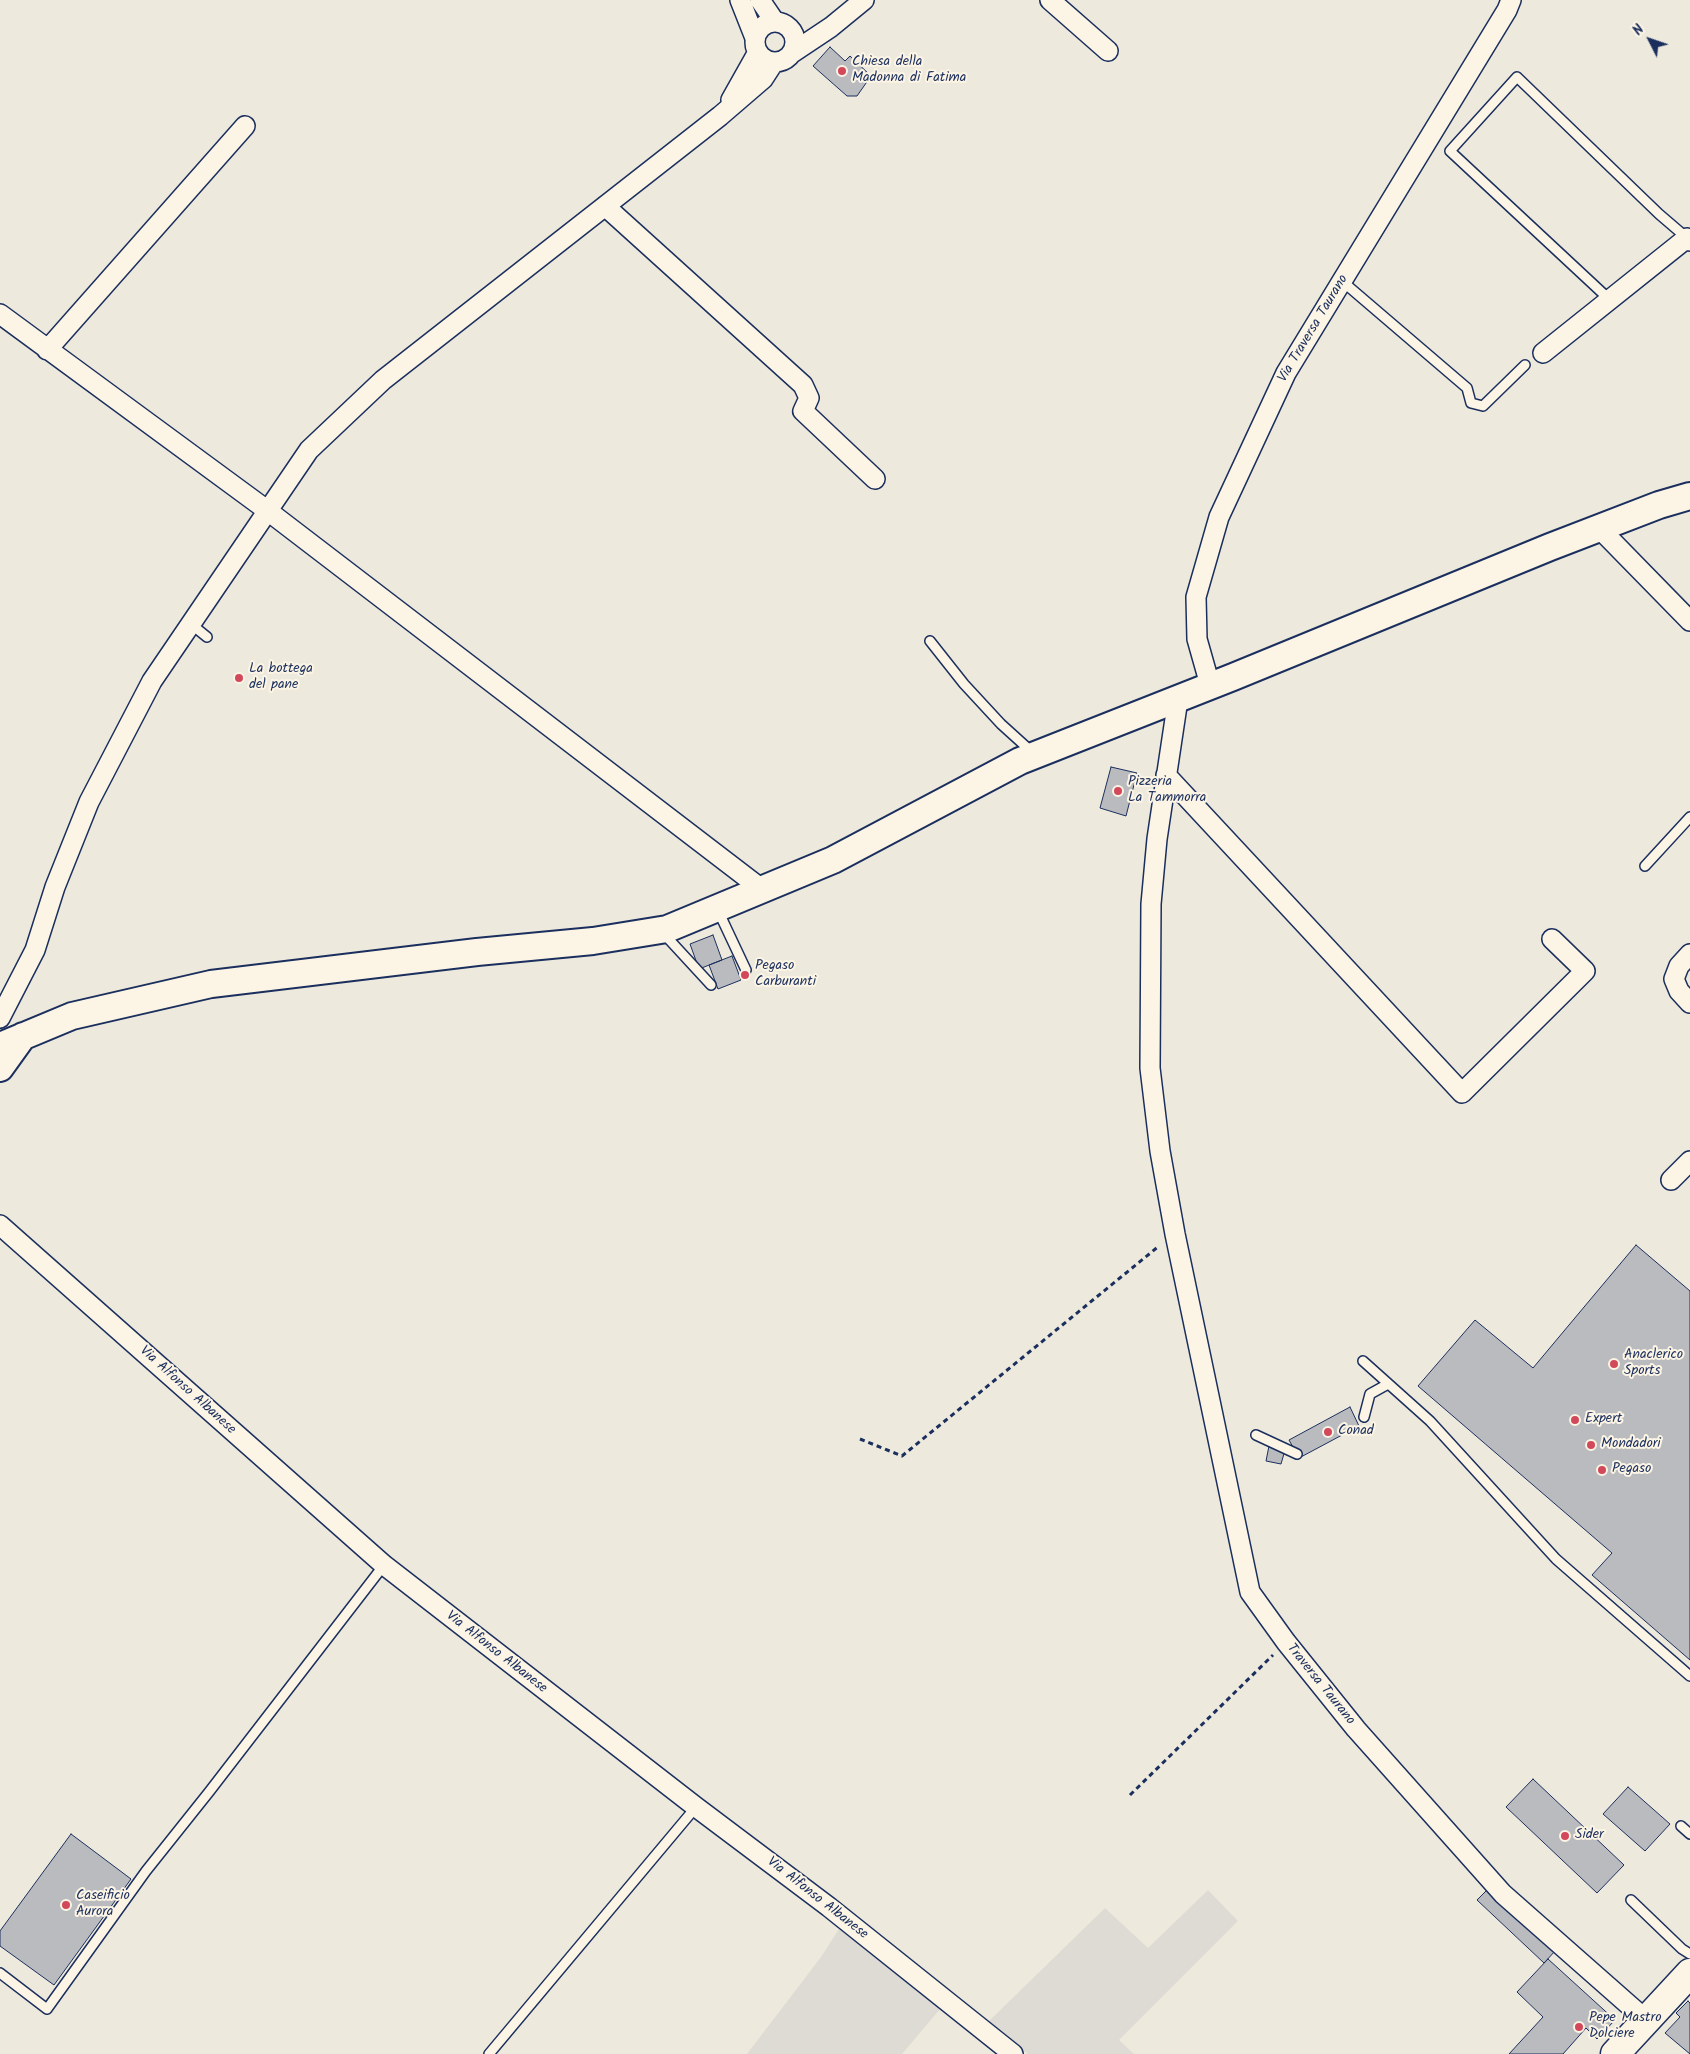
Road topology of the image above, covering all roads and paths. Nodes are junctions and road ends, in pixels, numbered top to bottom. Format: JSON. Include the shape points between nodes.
{"nodes":[{"id":1,"x":740,"y":0,"type":"edge"},
{"id":2,"x":760,"y":0,"type":"edge"},
{"id":3,"x":864,"y":0,"type":"edge"},
{"id":4,"x":1050,"y":0,"type":"edge"},
{"id":5,"x":1511,"y":0,"type":"edge"},
{"id":6,"x":781,"y":24,"type":"junction"},
{"id":7,"x":831,"y":26,"type":"junction"},
{"id":8,"x":762,"y":51,"type":"junction"},
{"id":9,"x":1108,"y":51,"type":"dead end"},
{"id":10,"x":792,"y":53,"type":"junction"},
{"id":11,"x":245,"y":126,"type":"dead end"},
{"id":12,"x":605,"y":206,"type":"junction"},
{"id":13,"x":1689,"y":240,"type":"edge"},
{"id":14,"x":1342,"y":281,"type":"junction"},
{"id":15,"x":1610,"y":300,"type":"junction"},
{"id":16,"x":0,"y":314,"type":"edge"},
{"id":17,"x":48,"y":350,"type":"junction"},
{"id":18,"x":1543,"y":353,"type":"dead end"},
{"id":19,"x":1525,"y":365,"type":"dead end"},
{"id":20,"x":875,"y":479,"type":"dead end"},
{"id":21,"x":1690,"y":496,"type":"edge"},
{"id":22,"x":268,"y":511,"type":"junction"},
{"id":23,"x":1600,"y":529,"type":"junction"},
{"id":24,"x":1690,"y":621,"type":"edge"},
{"id":25,"x":190,"y":624,"type":"junction"},
{"id":26,"x":207,"y":637,"type":"dead end"},
{"id":27,"x":930,"y":641,"type":"dead end"},
{"id":28,"x":1210,"y":685,"type":"junction"},
{"id":29,"x":1178,"y":699,"type":"junction"},
{"id":30,"x":1035,"y":755,"type":"junction"},
{"id":31,"x":1166,"y":775,"type":"junction"},
{"id":32,"x":1690,"y":817,"type":"edge"},
{"id":33,"x":1645,"y":866,"type":"dead end"},
{"id":34,"x":763,"y":890,"type":"junction"},
{"id":35,"x":722,"y":907,"type":"junction"},
{"id":36,"x":660,"y":930,"type":"junction"},
{"id":37,"x":1552,"y":939,"type":"dead end"},
{"id":38,"x":1690,"y":954,"type":"edge"},
{"id":39,"x":746,"y":970,"type":"dead end"},
{"id":40,"x":711,"y":985,"type":"dead end"},
{"id":41,"x":1690,"y":1004,"type":"edge"},
{"id":42,"x":2,"y":1008,"type":"edge"},
{"id":43,"x":28,"y":1033,"type":"junction"},
{"id":44,"x":0,"y":1046,"type":"edge"},
{"id":45,"x":0,"y":1053,"type":"edge"},
{"id":46,"x":0,"y":1068,"type":"edge"},
{"id":47,"x":1690,"y":1161,"type":"edge"},
{"id":48,"x":1671,"y":1180,"type":"dead end"},
{"id":49,"x":0,"y":1225,"type":"edge"},
{"id":50,"x":1176,"y":1240,"type":"junction"},
{"id":51,"x":1363,"y":1361,"type":"dead end"},
{"id":52,"x":1388,"y":1384,"type":"junction"},
{"id":53,"x":1364,"y":1418,"type":"dead end"},
{"id":54,"x":1256,"y":1435,"type":"dead end"},
{"id":55,"x":860,"y":1439,"type":"dead end"},
{"id":56,"x":1297,"y":1454,"type":"dead end"},
{"id":57,"x":384,"y":1566,"type":"junction"},
{"id":58,"x":1286,"y":1642,"type":"junction"},
{"id":59,"x":1690,"y":1676,"type":"edge"},
{"id":60,"x":1130,"y":1795,"type":"dead end"},
{"id":61,"x":696,"y":1807,"type":"junction"},
{"id":62,"x":1681,"y":1826,"type":"dead end"},
{"id":63,"x":1690,"y":1834,"type":"edge"},
{"id":64,"x":1630,"y":1900,"type":"dead end"},
{"id":65,"x":1690,"y":1954,"type":"edge"},
{"id":66,"x":1690,"y":1972,"type":"edge"},
{"id":67,"x":0,"y":1973,"type":"edge"},
{"id":68,"x":1646,"y":2020,"type":"junction"},
{"id":69,"x":489,"y":2054,"type":"edge"},
{"id":70,"x":1013,"y":2054,"type":"edge"},
{"id":71,"x":1614,"y":2054,"type":"edge"}],
"edges":[{"from":1,"to":8,"type":"street"},
{"from":2,"to":6,"type":"street"},
{"from":3,"to":7,"type":"street"},
{"from":4,"to":9,"type":"street"},
{"from":5,"to":14,"type":"street","name":"Via Traversa Taurano"},
{"from":6,"to":7,"type":"street"},
{"from":6,"to":8,"type":"street","via":[[762,26]]},
{"from":6,"to":10,"type":"street","via":[[794,36]]},
{"from":7,"to":10,"type":"street"},
{"from":8,"to":10,"type":"street","via":[[784,60]]},
{"from":8,"to":12,"type":"street","via":[[720,116]]},
{"from":11,"to":17,"type":"street"},
{"from":12,"to":20,"type":"street","via":[[803,384],[809,398],[804,411]]},
{"from":12,"to":22,"type":"street","via":[[383,380],[309,450]]},
{"from":13,"to":15,"type":"street"},
{"from":13,"to":15,"type":"lane","via":[[1517,77],[1450,151]]},
{"from":14,"to":19,"type":"lane","via":[[1468,388],[1471,403],[1483,406]]},
{"from":14,"to":28,"type":"street","name":"Via Traversa Taurano","via":[[1286,373],[1219,517],[1196,597],[1197,639]]},
{"from":15,"to":18,"type":"street"},
{"from":16,"to":17,"type":"street"},
{"from":17,"to":22,"type":"street"},
{"from":21,"to":23,"type":"street"},
{"from":22,"to":25,"type":"street"},
{"from":22,"to":34,"type":"street"},
{"from":23,"to":24,"type":"street"},
{"from":23,"to":28,"type":"street"},
{"from":25,"to":26,"type":"lane"},
{"from":25,"to":42,"type":"street","via":[[152,681],[88,802],[35,950]]},
{"from":27,"to":30,"type":"lane","via":[[964,684]]},
{"from":28,"to":29,"type":"street"},
{"from":29,"to":30,"type":"street","via":[[1119,726]]},
{"from":29,"to":31,"type":"street","name":"Traversa Taurano"},
{"from":30,"to":34,"type":"street","via":[[832,860]]},
{"from":31,"to":37,"type":"street","via":[[1462,1093],[1586,971]]},
{"from":31,"to":50,"type":"street","name":"Traversa Taurano","via":[[1151,904],[1150,1068],[1160,1151]]},
{"from":32,"to":33,"type":"lane"},
{"from":34,"to":35,"type":"street"},
{"from":35,"to":36,"type":"street"},
{"from":35,"to":39,"type":"lane","via":[[722,919]]},
{"from":36,"to":40,"type":"lane"},
{"from":36,"to":43,"type":"street","via":[[593,941],[211,984],[72,1016]]},
{"from":38,"to":41,"type":"street","via":[[1674,979]]},
{"from":42,"to":43,"type":"street"},
{"from":43,"to":44,"type":"street"},
{"from":43,"to":46,"type":"street"},
{"from":45,"to":46,"type":"street"},
{"from":47,"to":48,"type":"street"},
{"from":49,"to":57,"type":"street","name":"Via Alfonso Albanese"},
{"from":50,"to":55,"type":"path","via":[[902,1456]]},
{"from":50,"to":58,"type":"street","name":"Traversa Taurano","via":[[1250,1592]]},
{"from":51,"to":52,"type":"lane"},
{"from":52,"to":53,"type":"lane","via":[[1370,1394]]},
{"from":52,"to":59,"type":"lane","via":[[1430,1421],[1556,1559]]},
{"from":54,"to":56,"type":"lane"},
{"from":57,"to":61,"type":"street","name":"Via Alfonso Albanese"},
{"from":57,"to":67,"type":"lane","via":[[146,1871],[46,2009]]},
{"from":58,"to":60,"type":"path"},
{"from":58,"to":68,"type":"street","name":"Traversa Taurano","via":[[1356,1729],[1503,1894]]},
{"from":61,"to":69,"type":"lane"},
{"from":61,"to":70,"type":"street","name":"Via Alfonso Albanese","via":[[829,1907]]},
{"from":62,"to":63,"type":"lane"},
{"from":64,"to":65,"type":"lane"},
{"from":66,"to":68,"type":"main road"},
{"from":68,"to":71,"type":"main road"}]}
